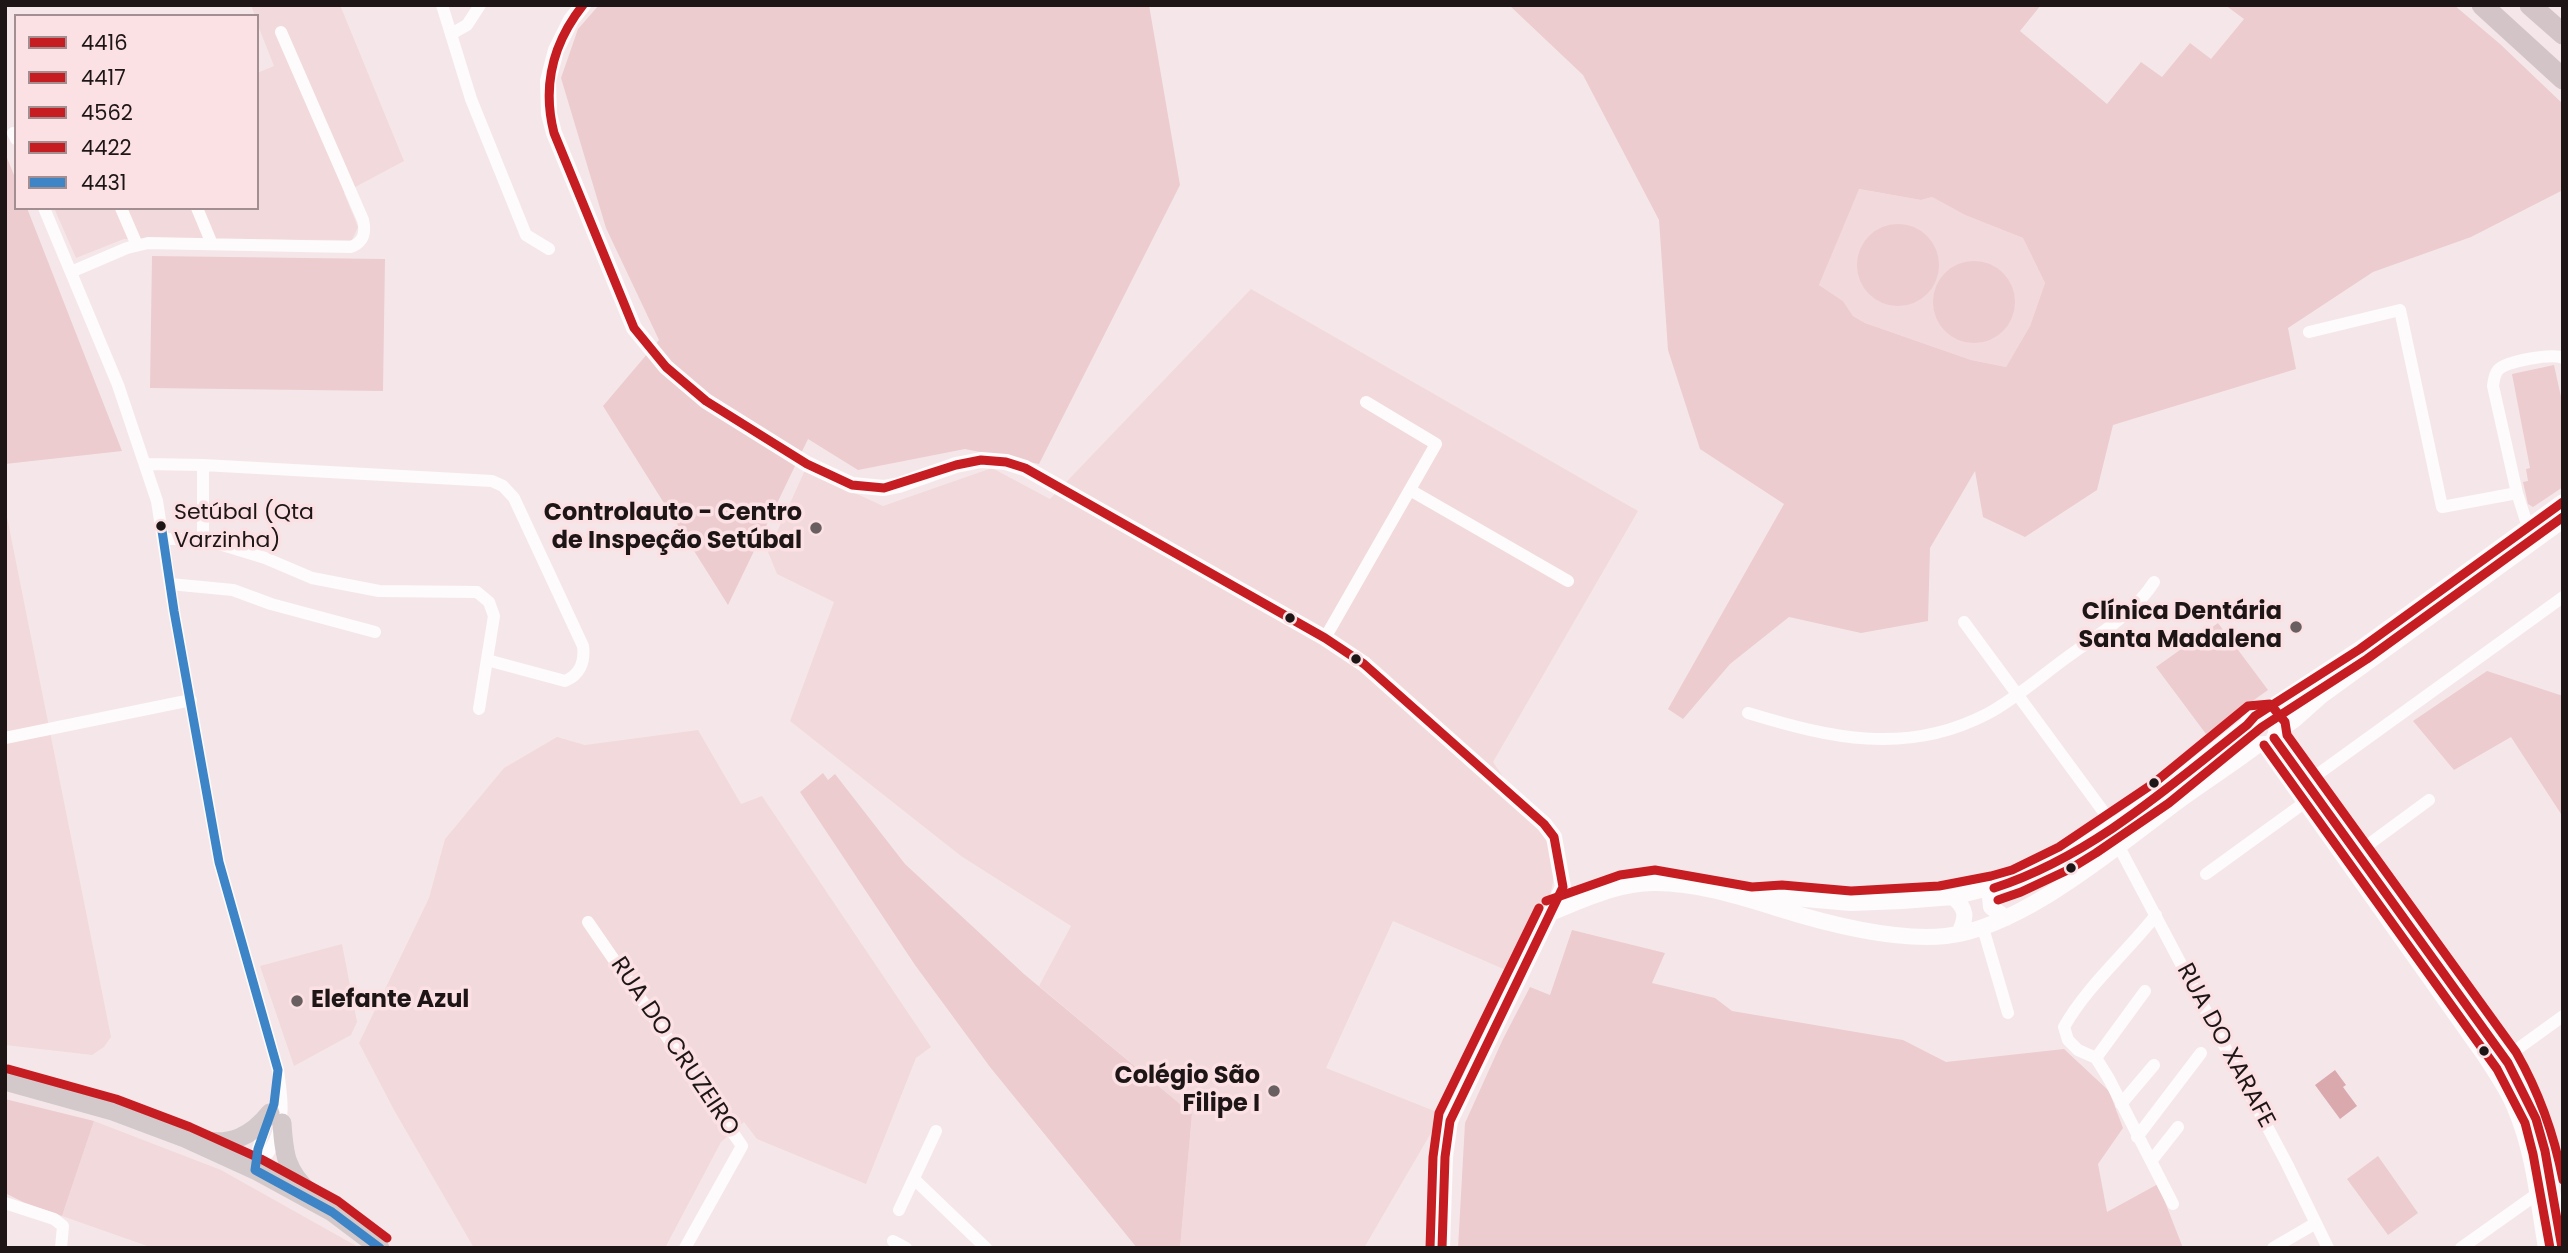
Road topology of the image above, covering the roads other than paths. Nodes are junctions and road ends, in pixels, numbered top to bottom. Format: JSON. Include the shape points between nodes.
{"nodes":[{"id":1,"x":442,"y":5,"type":"edge"},
{"id":2,"x":480,"y":5,"type":"edge"},
{"id":3,"x":583,"y":5,"type":"edge"},
{"id":4,"x":2482,"y":5,"type":"edge"},
{"id":5,"x":2530,"y":5,"type":"edge"},
{"id":6,"x":281,"y":32,"type":"dead end"},
{"id":7,"x":451,"y":34,"type":"junction"},
{"id":8,"x":2563,"y":34,"type":"edge"},
{"id":9,"x":2563,"y":79,"type":"edge"},
{"id":10,"x":45,"y":210,"type":"edge"},
{"id":11,"x":122,"y":210,"type":"edge"},
{"id":12,"x":198,"y":210,"type":"edge"},
{"id":13,"x":136,"y":244,"type":"junction"},
{"id":14,"x":212,"y":244,"type":"junction"},
{"id":15,"x":549,"y":249,"type":"dead end"},
{"id":16,"x":71,"y":272,"type":"junction"},
{"id":17,"x":2309,"y":332,"type":"dead end"},
{"id":18,"x":2563,"y":358,"type":"edge"},
{"id":19,"x":1366,"y":402,"type":"dead end"},
{"id":20,"x":147,"y":464,"type":"junction"},
{"id":21,"x":203,"y":465,"type":"junction"},
{"id":22,"x":1410,"y":490,"type":"junction"},
{"id":23,"x":2517,"y":493,"type":"junction"},
{"id":24,"x":2563,"y":502,"type":"edge"},
{"id":25,"x":2563,"y":520,"type":"edge"},
{"id":26,"x":2528,"y":527,"type":"junction"},
{"id":27,"x":164,"y":539,"type":"junction"},
{"id":28,"x":203,"y":539,"type":"junction"},
{"id":29,"x":1568,"y":581,"type":"dead end"},
{"id":30,"x":2154,"y":582,"type":"dead end"},
{"id":31,"x":170,"y":584,"type":"junction"},
{"id":32,"x":2563,"y":597,"type":"edge"},
{"id":33,"x":1964,"y":622,"type":"dead end"},
{"id":34,"x":375,"y":632,"type":"dead end"},
{"id":35,"x":1325,"y":638,"type":"junction"},
{"id":36,"x":487,"y":660,"type":"junction"},
{"id":37,"x":2017,"y":694,"type":"junction"},
{"id":38,"x":191,"y":699,"type":"junction"},
{"id":39,"x":479,"y":709,"type":"dead end"},
{"id":40,"x":1748,"y":713,"type":"dead end"},
{"id":41,"x":2261,"y":714,"type":"junction"},
{"id":42,"x":2247,"y":725,"type":"junction"},
{"id":43,"x":5,"y":738,"type":"edge"},
{"id":44,"x":2268,"y":740,"type":"junction"},
{"id":45,"x":2306,"y":782,"type":"junction"},
{"id":46,"x":2429,"y":800,"type":"dead end"},
{"id":47,"x":2304,"y":803,"type":"junction"},
{"id":48,"x":2114,"y":826,"type":"junction"},
{"id":49,"x":2118,"y":845,"type":"junction"},
{"id":50,"x":2357,"y":853,"type":"junction"},
{"id":51,"x":2206,"y":874,"type":"dead end"},
{"id":52,"x":1994,"y":888,"type":"junction"},
{"id":53,"x":1953,"y":897,"type":"junction"},
{"id":54,"x":1751,"y":899,"type":"junction"},
{"id":55,"x":1550,"y":913,"type":"junction"},
{"id":56,"x":2156,"y":915,"type":"junction"},
{"id":57,"x":2006,"y":918,"type":"junction"},
{"id":58,"x":588,"y":922,"type":"dead end"},
{"id":59,"x":1983,"y":928,"type":"junction"},
{"id":60,"x":1959,"y":933,"type":"junction"},
{"id":61,"x":2145,"y":991,"type":"dead end"},
{"id":62,"x":2008,"y":1013,"type":"dead end"},
{"id":63,"x":2563,"y":1016,"type":"edge"},
{"id":64,"x":2201,"y":1053,"type":"dead end"},
{"id":65,"x":2096,"y":1058,"type":"junction"},
{"id":66,"x":2505,"y":1058,"type":"junction"},
{"id":67,"x":2154,"y":1065,"type":"dead end"},
{"id":68,"x":5,"y":1081,"type":"edge"},
{"id":69,"x":2122,"y":1104,"type":"junction"},
{"id":70,"x":276,"y":1118,"type":"junction"},
{"id":71,"x":2178,"y":1127,"type":"dead end"},
{"id":72,"x":936,"y":1132,"type":"dead end"},
{"id":73,"x":2137,"y":1136,"type":"junction"},
{"id":74,"x":185,"y":1138,"type":"junction"},
{"id":75,"x":2152,"y":1160,"type":"junction"},
{"id":76,"x":254,"y":1170,"type":"junction"},
{"id":77,"x":914,"y":1179,"type":"junction"},
{"id":78,"x":2537,"y":1194,"type":"junction"},
{"id":79,"x":5,"y":1203,"type":"edge"},
{"id":80,"x":2173,"y":1204,"type":"dead end"},
{"id":81,"x":899,"y":1210,"type":"dead end"},
{"id":82,"x":332,"y":1212,"type":"junction"},
{"id":83,"x":2316,"y":1223,"type":"junction"},
{"id":84,"x":893,"y":1241,"type":"dead end"},
{"id":85,"x":2470,"y":1246,"type":"edge"},
{"id":86,"x":61,"y":1248,"type":"edge"},
{"id":87,"x":380,"y":1248,"type":"edge"},
{"id":88,"x":685,"y":1248,"type":"edge"},
{"id":89,"x":906,"y":1248,"type":"edge"},
{"id":90,"x":986,"y":1248,"type":"edge"},
{"id":91,"x":1442,"y":1248,"type":"edge"},
{"id":92,"x":2273,"y":1248,"type":"edge"},
{"id":93,"x":2328,"y":1248,"type":"edge"},
{"id":94,"x":2546,"y":1248,"type":"edge"},
{"id":95,"x":2563,"y":1248,"type":"edge"}],
"edges":[{"from":1,"to":7,"type":"street"},
{"from":2,"to":7,"type":"street","via":[[467,25]]},
{"from":3,"to":35,"type":"street","via":[[562,35],[551,67],[548,98],[552,124],[634,328],[685,385],[807,464],[852,485],[884,488],[981,460],[1024,468]]},
{"from":4,"to":9,"type":"highway"},
{"from":5,"to":8,"type":"highway"},
{"from":6,"to":14,"type":"street","via":[[365,233],[351,247]]},
{"from":7,"to":15,"type":"street","via":[[471,99],[526,235]]},
{"from":10,"to":16,"type":"street"},
{"from":11,"to":13,"type":"street"},
{"from":12,"to":14,"type":"street"},
{"from":13,"to":14,"type":"street"},
{"from":13,"to":16,"type":"street"},
{"from":16,"to":20,"type":"street"},
{"from":17,"to":23,"type":"street","via":[[2400,310],[2441,507]]},
{"from":18,"to":23,"type":"street","via":[[2553,355],[2505,365],[2495,376],[2493,386]]},
{"from":19,"to":22,"type":"street","via":[[1436,444]]},
{"from":20,"to":21,"type":"street"},
{"from":20,"to":27,"type":"street"},
{"from":21,"to":28,"type":"street"},
{"from":21,"to":36,"type":"street","via":[[492,481],[503,486],[514,498],[583,646],[584,657],[577,672],[565,681]]},
{"from":22,"to":29,"type":"street"},
{"from":22,"to":35,"type":"street"},
{"from":23,"to":26,"type":"street"},
{"from":24,"to":26,"type":"street"},
{"from":25,"to":44,"type":"street","via":[[2321,696]]},
{"from":26,"to":41,"type":"street","via":[[2360,649]]},
{"from":27,"to":28,"type":"street"},
{"from":27,"to":31,"type":"street"},
{"from":28,"to":36,"type":"street","via":[[265,558],[312,579],[379,591],[477,592],[489,602],[494,616]]},
{"from":30,"to":37,"type":"street","via":[[2133,609]]},
{"from":31,"to":34,"type":"street","via":[[233,590]]},
{"from":31,"to":38,"type":"street"},
{"from":32,"to":45,"type":"street"},
{"from":33,"to":37,"type":"street"},
{"from":35,"to":55,"type":"street","via":[[1364,663],[1554,836],[1563,887]]},
{"from":36,"to":39,"type":"street"},
{"from":37,"to":40,"type":"street","via":[[1968,722],[1896,740],[1830,735]]},
{"from":37,"to":48,"type":"street"},
{"from":38,"to":43,"type":"street"},
{"from":38,"to":70,"type":"street","via":[[219,862],[278,1070],[283,1105]]},
{"from":41,"to":42,"type":"street"},
{"from":41,"to":44,"type":"street","via":[[2276,728]]},
{"from":42,"to":44,"type":"street","via":[[2248,735]]},
{"from":42,"to":48,"type":"street"},
{"from":44,"to":45,"type":"street"},
{"from":44,"to":47,"type":"street"},
{"from":44,"to":49,"type":"street"},
{"from":45,"to":50,"type":"street"},
{"from":46,"to":50,"type":"street"},
{"from":47,"to":51,"type":"street"},
{"from":47,"to":78,"type":"street","via":[[2496,1072],[2521,1122]]},
{"from":48,"to":52,"type":"street","via":[[2065,858]]},
{"from":49,"to":56,"type":"street","name":"RUA DO XARAFE"},
{"from":49,"to":57,"type":"street"},
{"from":50,"to":66,"type":"street"},
{"from":52,"to":53,"type":"street"},
{"from":52,"to":57,"type":"street","via":[[1991,907]]},
{"from":53,"to":54,"type":"street","via":[[1863,903]]},
{"from":53,"to":60,"type":"street","via":[[1966,913]]},
{"from":54,"to":55,"type":"street","via":[[1656,883],[1623,887]]},
{"from":54,"to":60,"type":"street","via":[[1884,934]]},
{"from":55,"to":91,"type":"street","via":[[1448,1127]]},
{"from":56,"to":65,"type":"street","via":[[2064,1027],[2078,1050]]},
{"from":56,"to":83,"type":"street","name":"RUA DO XARAFE"},
{"from":57,"to":59,"type":"street"},
{"from":58,"to":88,"type":"street","name":"RUA DO CRUZEIRO","via":[[742,1146]]},
{"from":59,"to":60,"type":"street"},
{"from":59,"to":62,"type":"street"},
{"from":61,"to":65,"type":"street"},
{"from":63,"to":66,"type":"street"},
{"from":64,"to":73,"type":"street"},
{"from":65,"to":69,"type":"street"},
{"from":66,"to":95,"type":"street","via":[[2536,1119]]},
{"from":67,"to":69,"type":"street"},
{"from":68,"to":74,"type":"main road","via":[[113,1111]]},
{"from":69,"to":73,"type":"street"},
{"from":70,"to":74,"type":"main road","via":[[238,1139],[218,1144]]},
{"from":70,"to":76,"type":"street","via":[[274,1145]]},
{"from":70,"to":82,"type":"main road","via":[[291,1174]]},
{"from":71,"to":75,"type":"street"},
{"from":72,"to":77,"type":"street"},
{"from":73,"to":75,"type":"street"},
{"from":74,"to":76,"type":"main road"},
{"from":75,"to":80,"type":"street"},
{"from":76,"to":82,"type":"main road"},
{"from":77,"to":81,"type":"street"},
{"from":77,"to":90,"type":"street"},
{"from":78,"to":85,"type":"street"},
{"from":78,"to":94,"type":"street"},
{"from":79,"to":86,"type":"street","via":[[63,1226]]},
{"from":82,"to":87,"type":"main road"},
{"from":83,"to":92,"type":"street"},
{"from":83,"to":93,"type":"street","name":"RUA DO XARAFE"},
{"from":84,"to":89,"type":"street"}]}
